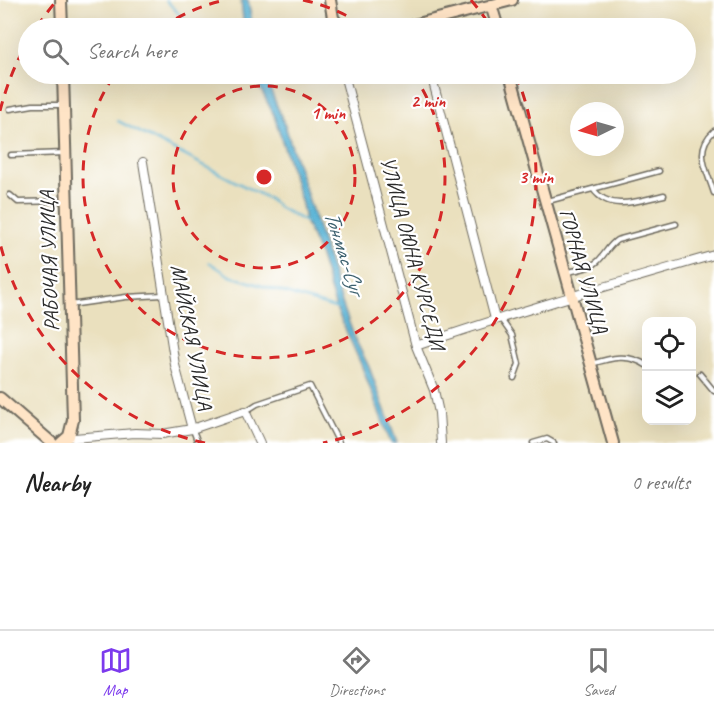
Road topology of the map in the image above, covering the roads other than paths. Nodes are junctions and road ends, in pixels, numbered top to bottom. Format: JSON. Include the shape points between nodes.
{"nodes":[{"id":1,"x":61,"y":0,"type":"edge"},
{"id":2,"x":330,"y":0,"type":"edge"},
{"id":3,"x":512,"y":0,"type":"edge"},
{"id":4,"x":490,"y":3,"type":"edge"},
{"id":5,"x":62,"y":18,"type":"edge"},
{"id":6,"x":333,"y":18,"type":"edge"},
{"id":7,"x":443,"y":18,"type":"edge"},
{"id":8,"x":495,"y":18,"type":"edge"},
{"id":9,"x":63,"y":84,"type":"edge"},
{"id":10,"x":347,"y":84,"type":"edge"},
{"id":11,"x":433,"y":84,"type":"edge"},
{"id":12,"x":513,"y":84,"type":"edge"},
{"id":13,"x":64,"y":105,"type":"junction"},
{"id":14,"x":10,"y":110,"type":"dead end"},
{"id":15,"x":714,"y":131,"type":"edge"},
{"id":16,"x":65,"y":153,"type":"junction"},
{"id":17,"x":11,"y":155,"type":"dead end"},
{"id":18,"x":143,"y":162,"type":"dead end"},
{"id":19,"x":659,"y":171,"type":"dead end"},
{"id":20,"x":592,"y":189,"type":"junction"},
{"id":21,"x":714,"y":193,"type":"edge"},
{"id":22,"x":10,"y":195,"type":"dead end"},
{"id":23,"x":664,"y":195,"type":"dead end"},
{"id":24,"x":67,"y":201,"type":"junction"},
{"id":25,"x":544,"y":202,"type":"junction"},
{"id":26,"x":676,"y":224,"type":"dead end"},
{"id":27,"x":714,"y":255,"type":"edge"},
{"id":28,"x":565,"y":273,"type":"junction"},
{"id":29,"x":163,"y":295,"type":"junction"},
{"id":30,"x":571,"y":297,"type":"junction"},
{"id":31,"x":69,"y":305,"type":"junction"},
{"id":32,"x":497,"y":318,"type":"junction"},
{"id":33,"x":416,"y":346,"type":"junction"},
{"id":34,"x":642,"y":363,"type":"edge"},
{"id":35,"x":591,"y":364,"type":"junction"},
{"id":36,"x":700,"y":374,"type":"dead end"},
{"id":37,"x":514,"y":378,"type":"dead end"},
{"id":38,"x":714,"y":391,"type":"edge"},
{"id":39,"x":0,"y":398,"type":"edge"},
{"id":40,"x":245,"y":411,"type":"junction"},
{"id":41,"x":192,"y":429,"type":"junction"},
{"id":42,"x":65,"y":439,"type":"edge"},
{"id":43,"x":52,"y":443,"type":"edge"},
{"id":44,"x":198,"y":443,"type":"edge"},
{"id":45,"x":260,"y":443,"type":"edge"},
{"id":46,"x":339,"y":443,"type":"edge"},
{"id":47,"x":441,"y":443,"type":"edge"},
{"id":48,"x":533,"y":443,"type":"edge"},
{"id":49,"x":554,"y":443,"type":"edge"},
{"id":50,"x":614,"y":443,"type":"edge"}],
"edges":[{"from":1,"to":5,"type":"street"},
{"from":2,"to":6,"type":"street"},
{"from":3,"to":4,"type":"street"},
{"from":4,"to":7,"type":"street"},
{"from":4,"to":8,"type":"street"},
{"from":9,"to":13,"type":"street","name":"РАБОЧАЯ УЛИЦА"},
{"from":10,"to":33,"type":"street","name":"УЛИЦА ОЮНА КУРСЕДИ"},
{"from":11,"to":32,"type":"street"},
{"from":12,"to":25,"type":"street","name":"ГОРНАЯ УЛИЦА"},
{"from":13,"to":14,"type":"lane"},
{"from":13,"to":16,"type":"street","name":"РАБОЧАЯ УЛИЦА"},
{"from":15,"to":21,"type":"lane","via":[[706,138],[702,150]]},
{"from":16,"to":17,"type":"lane"},
{"from":16,"to":24,"type":"street","name":"РАБОЧАЯ УЛИЦА"},
{"from":18,"to":29,"type":"street","name":"МАЙСКАЯ УЛИЦА"},
{"from":19,"to":20,"type":"lane"},
{"from":20,"to":23,"type":"lane","via":[[614,204]]},
{"from":20,"to":25,"type":"lane"},
{"from":22,"to":24,"type":"lane","via":[[18,202]]},
{"from":24,"to":31,"type":"street","name":"РАБОЧАЯ УЛИЦА"},
{"from":25,"to":28,"type":"street","name":"ГОРНАЯ УЛИЦА"},
{"from":26,"to":28,"type":"lane","via":[[617,240],[591,266]]},
{"from":27,"to":30,"type":"street"},
{"from":28,"to":30,"type":"street","name":"ГОРНАЯ УЛИЦА"},
{"from":29,"to":31,"type":"lane"},
{"from":29,"to":41,"type":"street","name":"МАЙСКАЯ УЛИЦА","via":[[175,365]]},
{"from":30,"to":32,"type":"street"},
{"from":30,"to":35,"type":"street","name":"ГОРНАЯ УЛИЦА"},
{"from":31,"to":42,"type":"street","name":"РАБОЧАЯ УЛИЦА","via":[[73,420]]},
{"from":32,"to":33,"type":"street"},
{"from":32,"to":37,"type":"lane","via":[[512,335],[519,364]]},
{"from":33,"to":47,"type":"street","name":"УЛИЦА ОЮНА КУРСЕДИ","via":[[437,405]]},
{"from":34,"to":35,"type":"lane","via":[[620,357]]},
{"from":35,"to":50,"type":"street","name":"ГОРНАЯ УЛИЦА"},
{"from":36,"to":38,"type":"lane"},
{"from":39,"to":43,"type":"street"},
{"from":40,"to":41,"type":"street","name":"МАЙСКАЯ УЛИЦА"},
{"from":40,"to":45,"type":"street","name":"МАЙСКАЯ УЛИЦА"},
{"from":40,"to":46,"type":"lane","via":[[310,386]]},
{"from":41,"to":42,"type":"street"},
{"from":41,"to":44,"type":"lane"},
{"from":48,"to":49,"type":"lane","via":[[547,439]]}]}
